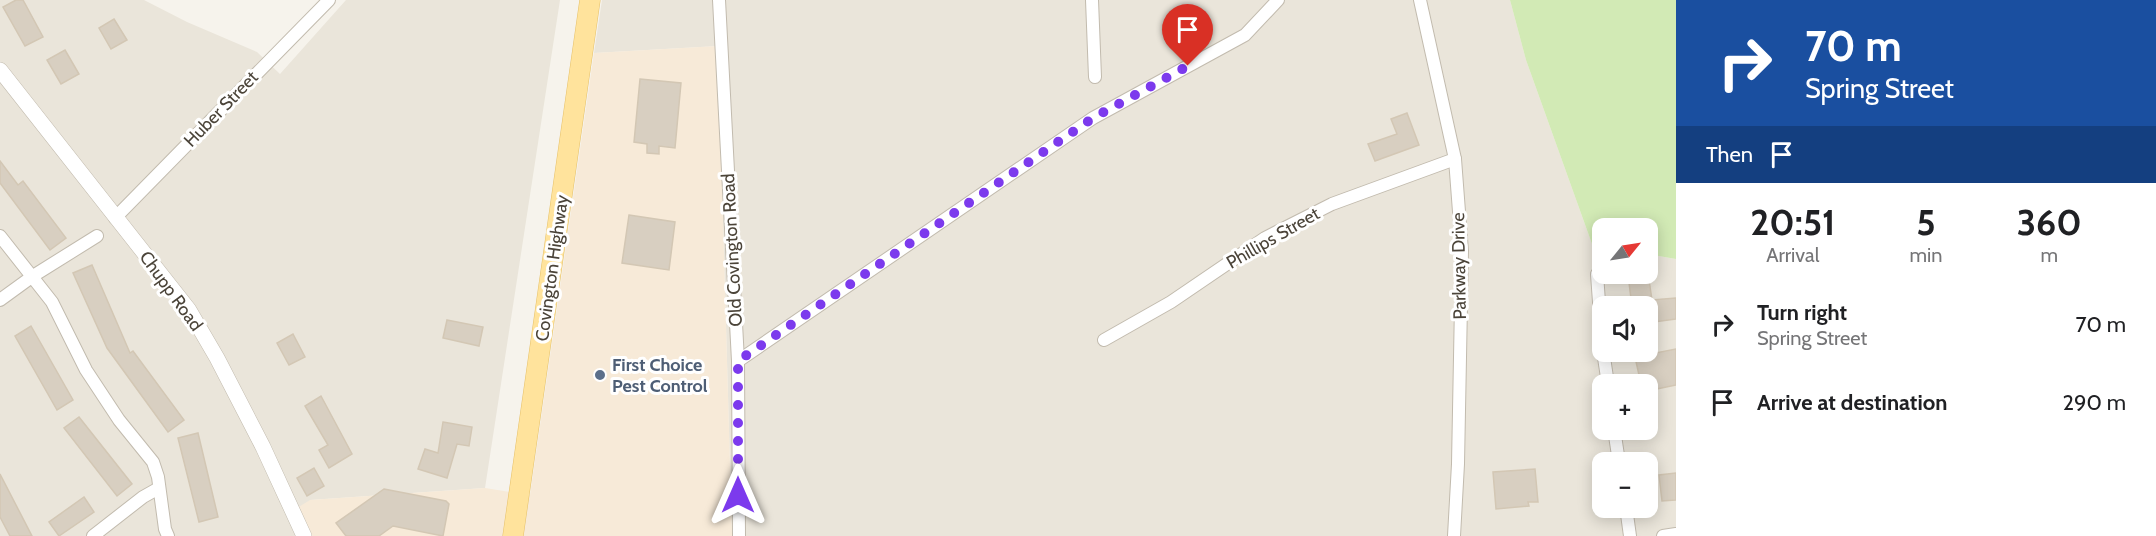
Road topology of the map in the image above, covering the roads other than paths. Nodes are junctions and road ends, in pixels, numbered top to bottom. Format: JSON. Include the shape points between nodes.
{"nodes":[{"id":1,"x":329,"y":0,"type":"edge"},
{"id":2,"x":590,"y":0,"type":"edge"},
{"id":3,"x":719,"y":0,"type":"edge"},
{"id":4,"x":1092,"y":0,"type":"edge"},
{"id":5,"x":1278,"y":0,"type":"edge"},
{"id":6,"x":1420,"y":0,"type":"edge"},
{"id":7,"x":0,"y":70,"type":"edge"},
{"id":8,"x":1095,"y":77,"type":"dead end"},
{"id":9,"x":1455,"y":159,"type":"junction"},
{"id":10,"x":115,"y":218,"type":"junction"},
{"id":11,"x":0,"y":236,"type":"edge"},
{"id":12,"x":97,"y":237,"type":"dead end"},
{"id":13,"x":33,"y":276,"type":"junction"},
{"id":14,"x":0,"y":300,"type":"edge"},
{"id":15,"x":1104,"y":340,"type":"dead end"},
{"id":16,"x":738,"y":361,"type":"junction"},
{"id":17,"x":159,"y":488,"type":"junction"},
{"id":18,"x":1628,"y":518,"type":"edge"},
{"id":19,"x":1676,"y":534,"type":"edge"},
{"id":20,"x":93,"y":536,"type":"edge"},
{"id":21,"x":168,"y":536,"type":"edge"},
{"id":22,"x":304,"y":536,"type":"edge"},
{"id":23,"x":513,"y":536,"type":"edge"},
{"id":24,"x":739,"y":536,"type":"edge"},
{"id":25,"x":1454,"y":536,"type":"edge"},
{"id":26,"x":1630,"y":536,"type":"edge"},
{"id":27,"x":1664,"y":536,"type":"edge"}],
"edges":[{"from":1,"to":10,"type":"street","name":"Huber Street"},
{"from":2,"to":23,"type":"main road","name":"Covington Highway"},
{"from":3,"to":16,"type":"street","name":"Old Covington Road"},
{"from":4,"to":8,"type":"street"},
{"from":5,"to":16,"type":"street","via":[[1245,35],[1093,118]]},
{"from":6,"to":9,"type":"street","name":"Parkway Drive"},
{"from":7,"to":10,"type":"street","name":"Chupp Road"},
{"from":9,"to":15,"type":"street","name":"Phillips Street","via":[[1332,204],[1265,238],[1171,302]]},
{"from":9,"to":25,"type":"street","name":"Parkway Drive","via":[[1462,251]]},
{"from":10,"to":22,"type":"street","name":"Chupp Road","via":[[189,310],[263,447]]},
{"from":11,"to":13,"type":"street"},
{"from":12,"to":13,"type":"street"},
{"from":13,"to":14,"type":"street"},
{"from":13,"to":17,"type":"street","via":[[52,302],[86,370],[153,462]]},
{"from":16,"to":24,"type":"street","name":"Old Covington Road"},
{"from":17,"to":20,"type":"street"},
{"from":17,"to":21,"type":"street"},
{"from":18,"to":26,"type":"street"},
{"from":19,"to":27,"type":"street"}]}
